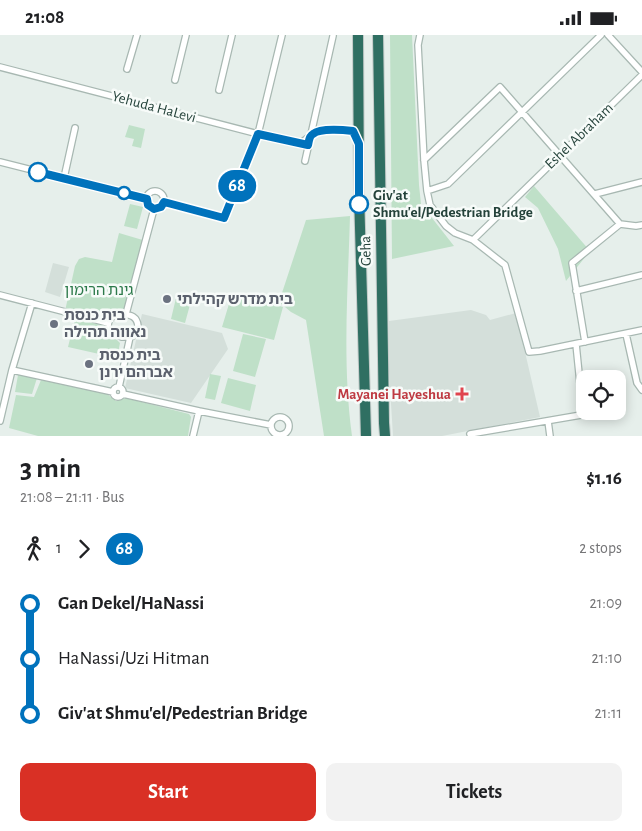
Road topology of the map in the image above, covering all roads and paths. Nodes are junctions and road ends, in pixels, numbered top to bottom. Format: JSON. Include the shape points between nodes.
{"nodes":[{"id":1,"x":136,"y":35,"type":"edge"},
{"id":2,"x":186,"y":35,"type":"edge"},
{"id":3,"x":232,"y":35,"type":"edge"},
{"id":4,"x":282,"y":35,"type":"edge"},
{"id":5,"x":358,"y":35,"type":"edge"},
{"id":6,"x":378,"y":35,"type":"edge"},
{"id":7,"x":420,"y":35,"type":"edge"},
{"id":8,"x":600,"y":35,"type":"edge"},
{"id":9,"x":608,"y":35,"type":"edge"},
{"id":10,"x":333,"y":36,"type":"edge"},
{"id":11,"x":0,"y":67,"type":"edge"},
{"id":12,"x":127,"y":69,"type":"dead end"},
{"id":13,"x":642,"y":73,"type":"edge"},
{"id":14,"x":175,"y":80,"type":"dead end"},
{"id":15,"x":218,"y":90,"type":"dead end"},
{"id":16,"x":523,"y":112,"type":"junction"},
{"id":17,"x":75,"y":128,"type":"dead end"},
{"id":18,"x":258,"y":134,"type":"junction"},
{"id":19,"x":310,"y":135,"type":"junction"},
{"id":20,"x":301,"y":143,"type":"junction"},
{"id":21,"x":359,"y":144,"type":"junction"},
{"id":22,"x":308,"y":145,"type":"junction"},
{"id":23,"x":559,"y":154,"type":"junction"},
{"id":24,"x":424,"y":159,"type":"junction"},
{"id":25,"x":305,"y":161,"type":"dead end"},
{"id":26,"x":0,"y":162,"type":"edge"},
{"id":27,"x":64,"y":178,"type":"junction"},
{"id":28,"x":642,"y":182,"type":"edge"},
{"id":29,"x":427,"y":191,"type":"junction"},
{"id":30,"x":595,"y":194,"type":"junction"},
{"id":31,"x":147,"y":199,"type":"junction"},
{"id":32,"x":164,"y":202,"type":"junction"},
{"id":33,"x":154,"y":209,"type":"junction"},
{"id":34,"x":620,"y":224,"type":"junction"},
{"id":35,"x":642,"y":225,"type":"edge"},
{"id":36,"x":473,"y":240,"type":"junction"},
{"id":37,"x":642,"y":275,"type":"edge"},
{"id":38,"x":576,"y":291,"type":"junction"},
{"id":39,"x":0,"y":295,"type":"edge"},
{"id":40,"x":32,"y":303,"type":"junction"},
{"id":41,"x":126,"y":314,"type":"junction"},
{"id":42,"x":108,"y":323,"type":"junction"},
{"id":43,"x":642,"y":330,"type":"edge"},
{"id":44,"x":626,"y":334,"type":"junction"},
{"id":45,"x":130,"y":337,"type":"junction"},
{"id":46,"x":585,"y":342,"type":"junction"},
{"id":47,"x":576,"y":344,"type":"junction"},
{"id":48,"x":12,"y":370,"type":"junction"},
{"id":49,"x":120,"y":387,"type":"junction"},
{"id":50,"x":642,"y":390,"type":"edge"},
{"id":51,"x":113,"y":392,"type":"junction"},
{"id":52,"x":123,"y":394,"type":"junction"},
{"id":53,"x":199,"y":411,"type":"junction"},
{"id":54,"x":0,"y":421,"type":"edge"},
{"id":55,"x":548,"y":421,"type":"junction"},
{"id":56,"x":271,"y":425,"type":"junction"},
{"id":57,"x":274,"y":434,"type":"edge"},
{"id":58,"x":284,"y":435,"type":"edge"},
{"id":59,"x":193,"y":436,"type":"edge"},
{"id":60,"x":366,"y":436,"type":"edge"},
{"id":61,"x":385,"y":436,"type":"edge"},
{"id":62,"x":471,"y":436,"type":"edge"},
{"id":63,"x":550,"y":436,"type":"edge"}],
"edges":[{"from":1,"to":12,"type":"street"},
{"from":2,"to":14,"type":"street"},
{"from":3,"to":15,"type":"street"},
{"from":4,"to":18,"type":"street"},
{"from":5,"to":21,"type":"highway","name":"Geha"},
{"from":6,"to":61,"type":"highway","name":"Geha"},
{"from":7,"to":24,"type":"street"},
{"from":8,"to":16,"type":"street"},
{"from":9,"to":13,"type":"street"},
{"from":10,"to":19,"type":"street"},
{"from":11,"to":18,"type":"street","name":"Yehuda HaLevi"},
{"from":13,"to":23,"type":"street","name":"Eshel Abraham"},
{"from":16,"to":23,"type":"street"},
{"from":16,"to":24,"type":"street","via":[[500,87]]},
{"from":16,"to":29,"type":"street","via":[[448,184]]},
{"from":17,"to":27,"type":"street"},
{"from":18,"to":20,"type":"street","name":"Yehuda HaLevi"},
{"from":18,"to":32,"type":"street","via":[[224,218]]},
{"from":19,"to":20,"type":"street"},
{"from":19,"to":21,"type":"street","via":[[330,130],[353,131]]},
{"from":19,"to":22,"type":"street"},
{"from":20,"to":22,"type":"street","name":"Yehuda HaLevi"},
{"from":21,"to":60,"type":"highway","name":"Geha"},
{"from":22,"to":25,"type":"street"},
{"from":23,"to":30,"type":"street"},
{"from":23,"to":36,"type":"street","name":"Eshel Abraham"},
{"from":24,"to":29,"type":"street"},
{"from":26,"to":27,"type":"street"},
{"from":27,"to":31,"type":"street"},
{"from":28,"to":30,"type":"street"},
{"from":29,"to":36,"type":"street","via":[[430,205],[446,226]]},
{"from":30,"to":34,"type":"street"},
{"from":31,"to":32,"type":"street","via":[[156,191],[163,195]]},
{"from":31,"to":33,"type":"street","via":[[148,205]]},
{"from":32,"to":33,"type":"street"},
{"from":33,"to":41,"type":"street"},
{"from":34,"to":35,"type":"street"},
{"from":34,"to":38,"type":"street","via":[[572,263]]},
{"from":36,"to":47,"type":"street","via":[[505,265],[529,352]]},
{"from":37,"to":38,"type":"street"},
{"from":38,"to":46,"type":"street"},
{"from":39,"to":40,"type":"street"},
{"from":40,"to":42,"type":"street"},
{"from":40,"to":48,"type":"street"},
{"from":41,"to":42,"type":"street","via":[[113,315]]},
{"from":41,"to":45,"type":"street","via":[[138,322],[138,330]]},
{"from":42,"to":45,"type":"street","via":[[112,332]]},
{"from":43,"to":44,"type":"street"},
{"from":44,"to":46,"type":"street"},
{"from":44,"to":50,"type":"street","via":[[637,383]]},
{"from":45,"to":49,"type":"street"},
{"from":46,"to":47,"type":"street"},
{"from":47,"to":55,"type":"street","via":[[583,413]]},
{"from":48,"to":51,"type":"street"},
{"from":48,"to":54,"type":"street"},
{"from":49,"to":51,"type":"street"},
{"from":49,"to":52,"type":"street"},
{"from":51,"to":52,"type":"street","via":[[116,397]]},
{"from":52,"to":53,"type":"street"},
{"from":53,"to":56,"type":"street"},
{"from":53,"to":59,"type":"street"},
{"from":55,"to":62,"type":"street"},
{"from":55,"to":63,"type":"street"},
{"from":56,"to":57,"type":"street"},
{"from":56,"to":58,"type":"street","via":[[274,419],[285,419],[288,430]]},
{"from":57,"to":58,"type":"street"}]}
